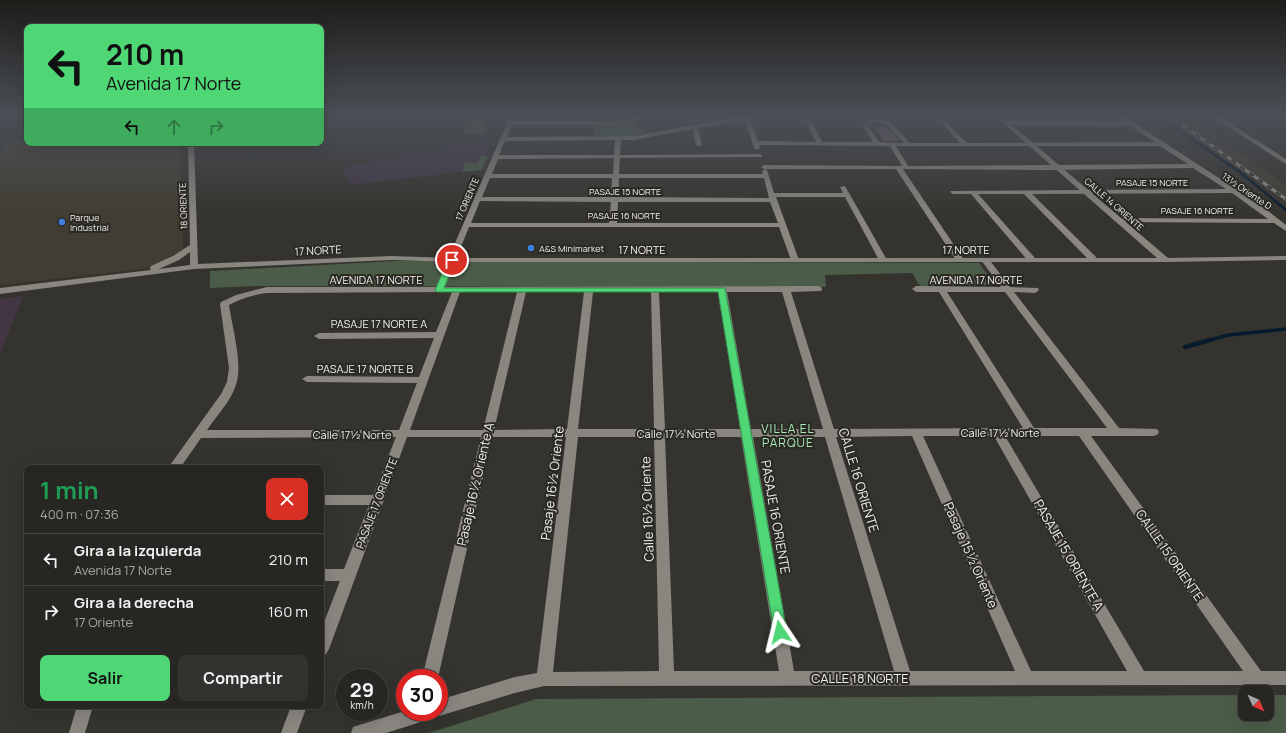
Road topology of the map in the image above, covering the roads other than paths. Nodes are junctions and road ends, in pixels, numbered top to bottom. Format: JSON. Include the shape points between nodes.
{"nodes":[{"id":1,"x":191,"y":149,"type":"edge"},
{"id":2,"x":498,"y":149,"type":"edge"},
{"id":3,"x":618,"y":149,"type":"edge"},
{"id":4,"x":758,"y":149,"type":"edge"},
{"id":5,"x":894,"y":149,"type":"edge"},
{"id":6,"x":1037,"y":149,"type":"edge"},
{"id":7,"x":1167,"y":149,"type":"edge"},
{"id":8,"x":1266,"y":149,"type":"edge"},
{"id":9,"x":760,"y":156,"type":"junction"},
{"id":10,"x":495,"y":157,"type":"junction"},
{"id":11,"x":618,"y":157,"type":"junction"},
{"id":12,"x":1286,"y":162,"type":"edge"},
{"id":13,"x":1192,"y":166,"type":"junction"},
{"id":14,"x":764,"y":167,"type":"junction"},
{"id":15,"x":1057,"y":167,"type":"junction"},
{"id":16,"x":902,"y":168,"type":"junction"},
{"id":17,"x":487,"y":176,"type":"junction"},
{"id":18,"x":616,"y":176,"type":"junction"},
{"id":19,"x":767,"y":176,"type":"junction"},
{"id":20,"x":843,"y":187,"type":"dead end"},
{"id":21,"x":1232,"y":191,"type":"junction"},
{"id":22,"x":953,"y":192,"type":"dead end"},
{"id":23,"x":973,"y":192,"type":"junction"},
{"id":24,"x":1026,"y":192,"type":"junction"},
{"id":25,"x":1086,"y":192,"type":"junction"},
{"id":26,"x":847,"y":195,"type":"junction"},
{"id":27,"x":773,"y":198,"type":"junction"},
{"id":28,"x":477,"y":199,"type":"junction"},
{"id":29,"x":614,"y":200,"type":"junction"},
{"id":30,"x":1119,"y":220,"type":"junction"},
{"id":31,"x":1275,"y":221,"type":"junction"},
{"id":32,"x":466,"y":225,"type":"junction"},
{"id":33,"x":613,"y":225,"type":"junction"},
{"id":34,"x":782,"y":225,"type":"junction"},
{"id":35,"x":1286,"y":229,"type":"edge"},
{"id":36,"x":194,"y":245,"type":"junction"},
{"id":37,"x":1286,"y":258,"type":"edge"},
{"id":38,"x":452,"y":260,"type":"junction"},
{"id":39,"x":795,"y":260,"type":"junction"},
{"id":40,"x":883,"y":260,"type":"junction"},
{"id":41,"x":960,"y":260,"type":"junction"},
{"id":42,"x":985,"y":260,"type":"junction"},
{"id":43,"x":1032,"y":260,"type":"junction"},
{"id":44,"x":1093,"y":260,"type":"junction"},
{"id":45,"x":1165,"y":260,"type":"junction"},
{"id":46,"x":194,"y":267,"type":"junction"},
{"id":47,"x":137,"y":274,"type":"junction"},
{"id":48,"x":722,"y":289,"type":"junction"},
{"id":49,"x":786,"y":289,"type":"junction"},
{"id":50,"x":818,"y":289,"type":"dead end"},
{"id":51,"x":439,"y":290,"type":"junction"},
{"id":52,"x":457,"y":290,"type":"junction"},
{"id":53,"x":522,"y":290,"type":"junction"},
{"id":54,"x":588,"y":290,"type":"junction"},
{"id":55,"x":655,"y":290,"type":"junction"},
{"id":56,"x":916,"y":290,"type":"dead end"},
{"id":57,"x":942,"y":290,"type":"junction"},
{"id":58,"x":1007,"y":290,"type":"junction"},
{"id":59,"x":1035,"y":290,"type":"dead end"},
{"id":60,"x":0,"y":291,"type":"edge"},
{"id":61,"x":440,"y":335,"type":"junction"},
{"id":62,"x":319,"y":336,"type":"dead end"},
{"id":63,"x":308,"y":379,"type":"dead end"},
{"id":64,"x":423,"y":380,"type":"junction"},
{"id":65,"x":1031,"y":432,"type":"junction"},
{"id":66,"x":1082,"y":432,"type":"junction"},
{"id":67,"x":1116,"y":432,"type":"junction"},
{"id":68,"x":1153,"y":432,"type":"dead end"},
{"id":69,"x":573,"y":433,"type":"junction"},
{"id":70,"x":659,"y":433,"type":"junction"},
{"id":71,"x":746,"y":433,"type":"junction"},
{"id":72,"x":830,"y":433,"type":"junction"},
{"id":73,"x":916,"y":433,"type":"junction"},
{"id":74,"x":998,"y":433,"type":"junction"},
{"id":75,"x":199,"y":434,"type":"junction"},
{"id":76,"x":402,"y":434,"type":"junction"},
{"id":77,"x":487,"y":434,"type":"junction"},
{"id":78,"x":176,"y":465,"type":"edge"},
{"id":79,"x":324,"y":500,"type":"edge"},
{"id":80,"x":377,"y":500,"type":"junction"},
{"id":81,"x":324,"y":575,"type":"edge"},
{"id":82,"x":349,"y":575,"type":"junction"},
{"id":83,"x":324,"y":640,"type":"edge"},
{"id":84,"x":432,"y":669,"type":"edge"},
{"id":85,"x":904,"y":678,"type":"junction"},
{"id":86,"x":1026,"y":678,"type":"junction"},
{"id":87,"x":1140,"y":678,"type":"junction"},
{"id":88,"x":1257,"y":678,"type":"junction"},
{"id":89,"x":1286,"y":678,"type":"edge"},
{"id":90,"x":544,"y":679,"type":"junction"},
{"id":91,"x":667,"y":679,"type":"junction"},
{"id":92,"x":788,"y":679,"type":"junction"},
{"id":93,"x":448,"y":705,"type":"edge"},
{"id":94,"x":84,"y":709,"type":"edge"},
{"id":95,"x":298,"y":709,"type":"edge"},
{"id":96,"x":398,"y":721,"type":"edge"},
{"id":97,"x":77,"y":733,"type":"edge"},
{"id":98,"x":289,"y":733,"type":"edge"},
{"id":99,"x":359,"y":733,"type":"edge"}],
"edges":[{"from":1,"to":36,"type":"street","name":"18 ORIENTE"},
{"from":2,"to":10,"type":"street","name":"17 ORIENTE"},
{"from":3,"to":11,"type":"street"},
{"from":4,"to":9,"type":"street"},
{"from":5,"to":16,"type":"street"},
{"from":6,"to":15,"type":"street","name":"CALLE 14 ORIENTE"},
{"from":7,"to":13,"type":"street","name":"13½ Oriente D"},
{"from":8,"to":12,"type":"street"},
{"from":9,"to":11,"type":"street"},
{"from":9,"to":14,"type":"street"},
{"from":10,"to":11,"type":"street"},
{"from":10,"to":17,"type":"street","name":"17 ORIENTE"},
{"from":11,"to":18,"type":"street"},
{"from":13,"to":15,"type":"street"},
{"from":13,"to":21,"type":"street","name":"13½ Oriente D"},
{"from":14,"to":16,"type":"street"},
{"from":14,"to":19,"type":"street"},
{"from":15,"to":16,"type":"street"},
{"from":15,"to":25,"type":"street","name":"CALLE 14 ORIENTE"},
{"from":16,"to":41,"type":"street"},
{"from":17,"to":18,"type":"street"},
{"from":17,"to":28,"type":"street","name":"17 ORIENTE"},
{"from":18,"to":19,"type":"street"},
{"from":18,"to":29,"type":"street"},
{"from":19,"to":27,"type":"street"},
{"from":20,"to":26,"type":"street"},
{"from":21,"to":25,"type":"street","name":"PASAJE 15 NORTE"},
{"from":21,"to":31,"type":"street","name":"13½ Oriente D"},
{"from":22,"to":23,"type":"street","name":"PASAJE 15 NORTE"},
{"from":23,"to":24,"type":"street","name":"PASAJE 15 NORTE"},
{"from":23,"to":43,"type":"street"},
{"from":24,"to":25,"type":"street","name":"PASAJE 15 NORTE"},
{"from":24,"to":44,"type":"street"},
{"from":25,"to":30,"type":"street","name":"CALLE 14 ORIENTE"},
{"from":26,"to":27,"type":"street","name":"PASAJE 15 NORTE"},
{"from":26,"to":40,"type":"street"},
{"from":27,"to":29,"type":"street","name":"PASAJE 15 NORTE"},
{"from":27,"to":34,"type":"street"},
{"from":28,"to":29,"type":"street","name":"PASAJE 15 NORTE"},
{"from":28,"to":32,"type":"street","name":"17 ORIENTE"},
{"from":29,"to":33,"type":"street"},
{"from":30,"to":31,"type":"street","name":"PASAJE 16 NORTE"},
{"from":30,"to":45,"type":"street","name":"CALLE 14 ORIENTE"},
{"from":31,"to":35,"type":"street","name":"13½ Oriente D"},
{"from":32,"to":33,"type":"street","name":"PASAJE 16 NORTE"},
{"from":32,"to":38,"type":"street","name":"17 ORIENTE"},
{"from":33,"to":34,"type":"street","name":"PASAJE 16 NORTE"},
{"from":34,"to":39,"type":"street"},
{"from":36,"to":46,"type":"street","name":"18 ORIENTE"},
{"from":36,"to":47,"type":"street","via":[[170,262]]},
{"from":37,"to":45,"type":"street","name":"17 NORTE"},
{"from":38,"to":39,"type":"street","name":"17 NORTE"},
{"from":38,"to":46,"type":"street","name":"17 NORTE","via":[[391,258]]},
{"from":38,"to":51,"type":"street","name":"17 ORIENTE"},
{"from":39,"to":40,"type":"street","name":"17 NORTE"},
{"from":40,"to":41,"type":"street","name":"17 NORTE"},
{"from":41,"to":42,"type":"street","name":"17 NORTE"},
{"from":42,"to":43,"type":"street","name":"17 NORTE"},
{"from":42,"to":58,"type":"street"},
{"from":43,"to":44,"type":"street","name":"17 NORTE"},
{"from":44,"to":45,"type":"street","name":"17 NORTE"},
{"from":46,"to":47,"type":"street","name":"17 NORTE"},
{"from":47,"to":60,"type":"street","name":"17 NORTE"},
{"from":48,"to":49,"type":"street","name":"AVENIDA 17 NORTE"},
{"from":48,"to":55,"type":"street","name":"AVENIDA 17 NORTE"},
{"from":48,"to":71,"type":"street","name":"PASAJE 16 ORIENTE"},
{"from":49,"to":50,"type":"street","name":"AVENIDA 17 NORTE"},
{"from":49,"to":72,"type":"street","name":"CALLE 16 ORIENTE"},
{"from":51,"to":52,"type":"street","name":"AVENIDA 17 NORTE"},
{"from":51,"to":75,"type":"street","name":"AVENIDA 17 NORTE","via":[[267,290],[234,297],[224,304],[234,368],[232,382]]},
{"from":52,"to":53,"type":"street","name":"AVENIDA 17 NORTE"},
{"from":52,"to":61,"type":"street","name":"PASAJE 17 ORIENTE"},
{"from":53,"to":54,"type":"street","name":"AVENIDA 17 NORTE"},
{"from":53,"to":77,"type":"street","name":"Pasaje 16½ Oriente A"},
{"from":54,"to":55,"type":"street","name":"AVENIDA 17 NORTE"},
{"from":54,"to":69,"type":"street","name":"Pasaje 16½ Oriente"},
{"from":55,"to":70,"type":"street","name":"Calle 16½ Oriente"},
{"from":56,"to":57,"type":"street","name":"AVENIDA 17 NORTE"},
{"from":57,"to":58,"type":"street","name":"AVENIDA 17 NORTE"},
{"from":57,"to":65,"type":"street"},
{"from":58,"to":59,"type":"street","name":"AVENIDA 17 NORTE"},
{"from":58,"to":67,"type":"street"},
{"from":61,"to":62,"type":"street","name":"PASAJE 17 NORTE A"},
{"from":61,"to":64,"type":"street","name":"PASAJE 17 ORIENTE"},
{"from":63,"to":64,"type":"street","name":"PASAJE 17 NORTE B"},
{"from":64,"to":76,"type":"street","name":"PASAJE 17 ORIENTE"},
{"from":65,"to":66,"type":"street","name":"Calle 17½ Norte"},
{"from":65,"to":74,"type":"street","name":"Calle 17½ Norte"},
{"from":66,"to":67,"type":"street","name":"Calle 17½ Norte"},
{"from":66,"to":88,"type":"street","name":"CALLE 15 ORIENTE"},
{"from":67,"to":68,"type":"street","name":"Calle 17½ Norte"},
{"from":69,"to":70,"type":"street","name":"Calle 17½ Norte"},
{"from":69,"to":77,"type":"street","name":"Calle 17½ Norte"},
{"from":69,"to":90,"type":"street","name":"Pasaje 16½ Oriente"},
{"from":70,"to":71,"type":"street","name":"Calle 17½ Norte"},
{"from":70,"to":91,"type":"street","name":"Calle 16½ Oriente"},
{"from":71,"to":72,"type":"street","name":"Calle 17½ Norte"},
{"from":71,"to":92,"type":"street","name":"PASAJE 16 ORIENTE"},
{"from":72,"to":73,"type":"street","name":"Calle 17½ Norte"},
{"from":72,"to":85,"type":"street","name":"CALLE 16 ORIENTE"},
{"from":73,"to":74,"type":"street","name":"Calle 17½ Norte"},
{"from":73,"to":86,"type":"street","name":"Pasaje 15½ Oriente"},
{"from":74,"to":87,"type":"street","name":"PASAJE 15 ORIENTE A"},
{"from":75,"to":76,"type":"street","name":"Calle 17½ Norte"},
{"from":75,"to":78,"type":"street"},
{"from":76,"to":77,"type":"street","name":"Calle 17½ Norte"},
{"from":76,"to":80,"type":"street","name":"PASAJE 17 ORIENTE"},
{"from":77,"to":84,"type":"street","name":"Pasaje 16½ Oriente A"},
{"from":79,"to":80,"type":"street"},
{"from":80,"to":82,"type":"street","name":"PASAJE 17 ORIENTE"},
{"from":81,"to":82,"type":"street"},
{"from":82,"to":83,"type":"street","name":"PASAJE 17 ORIENTE"},
{"from":85,"to":86,"type":"street","name":"CALLE 18 NORTE"},
{"from":85,"to":92,"type":"street","name":"CALLE 18 NORTE"},
{"from":86,"to":87,"type":"street","name":"CALLE 18 NORTE"},
{"from":87,"to":88,"type":"street","name":"CALLE 18 NORTE"},
{"from":88,"to":89,"type":"street","name":"CALLE 18 NORTE"},
{"from":90,"to":91,"type":"street","name":"CALLE 18 NORTE"},
{"from":90,"to":93,"type":"street","name":"CALLE 18 NORTE"},
{"from":91,"to":92,"type":"street","name":"CALLE 18 NORTE"},
{"from":94,"to":97,"type":"street"},
{"from":95,"to":98,"type":"street"},
{"from":96,"to":99,"type":"street"}]}
